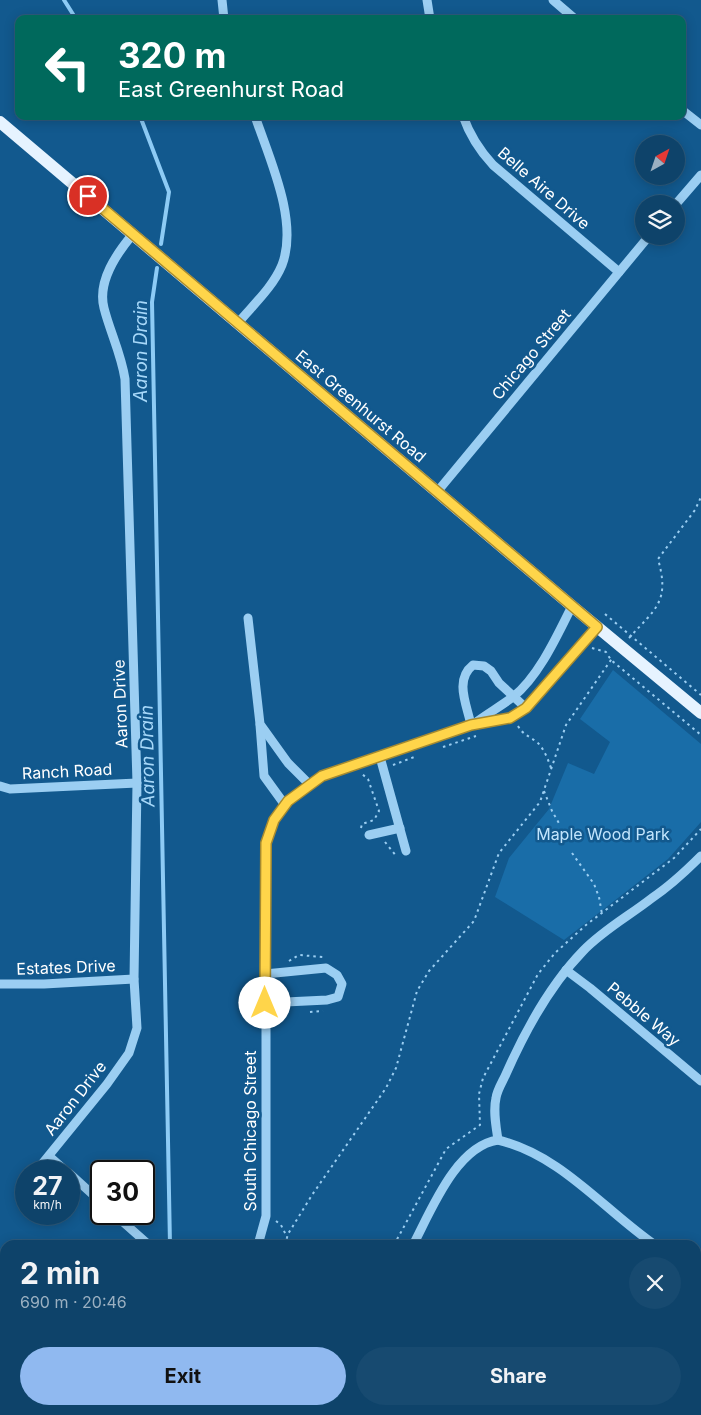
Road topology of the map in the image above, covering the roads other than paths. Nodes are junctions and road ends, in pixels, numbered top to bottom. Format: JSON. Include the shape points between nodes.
{"nodes":[{"id":1,"x":222,"y":0,"type":"edge"},
{"id":2,"x":427,"y":0,"type":"edge"},
{"id":3,"x":553,"y":0,"type":"edge"},
{"id":4,"x":224,"y":15,"type":"edge"},
{"id":5,"x":429,"y":15,"type":"edge"},
{"id":6,"x":570,"y":15,"type":"edge"},
{"id":7,"x":686,"y":113,"type":"edge"},
{"id":8,"x":257,"y":120,"type":"edge"},
{"id":9,"x":464,"y":120,"type":"edge"},
{"id":10,"x":0,"y":122,"type":"edge"},
{"id":11,"x":701,"y":125,"type":"edge"},
{"id":12,"x":701,"y":175,"type":"edge"},
{"id":13,"x":684,"y":195,"type":"edge"},
{"id":14,"x":133,"y":234,"type":"junction"},
{"id":15,"x":642,"y":245,"type":"edge"},
{"id":16,"x":619,"y":272,"type":"junction"},
{"id":17,"x":238,"y":323,"type":"junction"},
{"id":18,"x":437,"y":492,"type":"junction"},
{"id":19,"x":572,"y":606,"type":"junction"},
{"id":20,"x":248,"y":618,"type":"dead end"},
{"id":21,"x":597,"y":627,"type":"junction"},
{"id":22,"x":514,"y":696,"type":"junction"},
{"id":23,"x":526,"y":708,"type":"junction"},
{"id":24,"x":701,"y":714,"type":"edge"},
{"id":25,"x":260,"y":724,"type":"junction"},
{"id":26,"x":471,"y":725,"type":"junction"},
{"id":27,"x":380,"y":757,"type":"junction"},
{"id":28,"x":137,"y":783,"type":"junction"},
{"id":29,"x":310,"y":785,"type":"junction"},
{"id":30,"x":0,"y":786,"type":"edge"},
{"id":31,"x":285,"y":805,"type":"junction"},
{"id":32,"x":400,"y":828,"type":"junction"},
{"id":33,"x":369,"y":835,"type":"dead end"},
{"id":34,"x":405,"y":853,"type":"road end"},
{"id":35,"x":701,"y":856,"type":"edge"},
{"id":36,"x":566,"y":970,"type":"junction"},
{"id":37,"x":265,"y":974,"type":"junction"},
{"id":38,"x":134,"y":979,"type":"junction"},
{"id":39,"x":0,"y":984,"type":"edge"},
{"id":40,"x":265,"y":1003,"type":"junction"},
{"id":41,"x":701,"y":1081,"type":"edge"},
{"id":42,"x":498,"y":1140,"type":"junction"},
{"id":43,"x":49,"y":1156,"type":"junction"},
{"id":44,"x":46,"y":1160,"type":"edge"},
{"id":45,"x":54,"y":1160,"type":"edge"},
{"id":46,"x":80,"y":1183,"type":"edge"},
{"id":47,"x":90,"y":1192,"type":"edge"},
{"id":48,"x":126,"y":1225,"type":"edge"},
{"id":49,"x":143,"y":1240,"type":"edge"},
{"id":50,"x":259,"y":1240,"type":"edge"},
{"id":51,"x":416,"y":1240,"type":"edge"},
{"id":52,"x":649,"y":1240,"type":"edge"}],
"edges":[{"from":1,"to":4,"type":"street"},
{"from":2,"to":5,"type":"street"},
{"from":3,"to":6,"type":"street"},
{"from":7,"to":11,"type":"street"},
{"from":8,"to":17,"type":"street","via":[[283,204],[286,243],[282,264],[274,279]]},
{"from":9,"to":16,"type":"street","name":"Belle Aire Drive","via":[[469,135],[493,165]]},
{"from":10,"to":14,"type":"main road","name":"East Greenhurst Road"},
{"from":12,"to":13,"type":"street"},
{"from":14,"to":17,"type":"main road","name":"East Greenhurst Road"},
{"from":14,"to":28,"type":"street","name":"Aaron Drive","via":[[109,270],[103,289],[103,306],[121,358],[124,379]]},
{"from":15,"to":16,"type":"street","name":"Chicago Street"},
{"from":16,"to":18,"type":"street","name":"Chicago Street"},
{"from":17,"to":18,"type":"main road","name":"East Greenhurst Road"},
{"from":18,"to":19,"type":"main road","name":"East Greenhurst Road"},
{"from":19,"to":21,"type":"main road","name":"East Greenhurst Road"},
{"from":19,"to":22,"type":"street","name":"South Chicago Street","via":[[548,651]]},
{"from":20,"to":25,"type":"street"},
{"from":21,"to":23,"type":"street","name":"South Chicago Street"},
{"from":21,"to":24,"type":"main road","name":"East Greenhurst Road"},
{"from":22,"to":23,"type":"street"},
{"from":22,"to":26,"type":"street","name":"South Chicago Street"},
{"from":22,"to":26,"type":"street","via":[[484,666],[473,665],[465,671],[462,680]]},
{"from":23,"to":26,"type":"street","name":"South Chicago Street","via":[[510,718]]},
{"from":25,"to":29,"type":"street","via":[[288,763]]},
{"from":25,"to":31,"type":"street","via":[[264,776]]},
{"from":26,"to":27,"type":"street","name":"South Chicago Street"},
{"from":27,"to":29,"type":"street","name":"South Chicago Street","via":[[322,776]]},
{"from":27,"to":32,"type":"street"},
{"from":28,"to":30,"type":"street","name":"Ranch Road","via":[[10,789]]},
{"from":28,"to":38,"type":"street","name":"Aaron Drive"},
{"from":29,"to":31,"type":"street","name":"South Chicago Street"},
{"from":31,"to":37,"type":"street","name":"South Chicago Street","via":[[274,820],[266,843]]},
{"from":32,"to":33,"type":"street"},
{"from":32,"to":34,"type":"street"},
{"from":35,"to":36,"type":"street","via":[[683,874],[616,922]]},
{"from":36,"to":41,"type":"street","name":"Pebble Way"},
{"from":36,"to":42,"type":"street","via":[[511,1062],[496,1098]]},
{"from":37,"to":40,"type":"street","name":"South Chicago Street"},
{"from":37,"to":40,"type":"street","via":[[326,968],[337,975],[342,984],[338,997],[327,1000]]},
{"from":38,"to":39,"type":"street","name":"Estates Drive"},
{"from":38,"to":43,"type":"street","name":"Aaron Drive","via":[[137,1028],[129,1053]]},
{"from":40,"to":50,"type":"street","name":"South Chicago Street","via":[[266,1216]]},
{"from":42,"to":51,"type":"street","via":[[470,1152],[454,1170]]},
{"from":42,"to":52,"type":"street","via":[[518,1144],[574,1179]]},
{"from":43,"to":44,"type":"street","name":"Aaron Drive"},
{"from":43,"to":45,"type":"street"},
{"from":46,"to":47,"type":"street"},
{"from":48,"to":49,"type":"street"}]}
